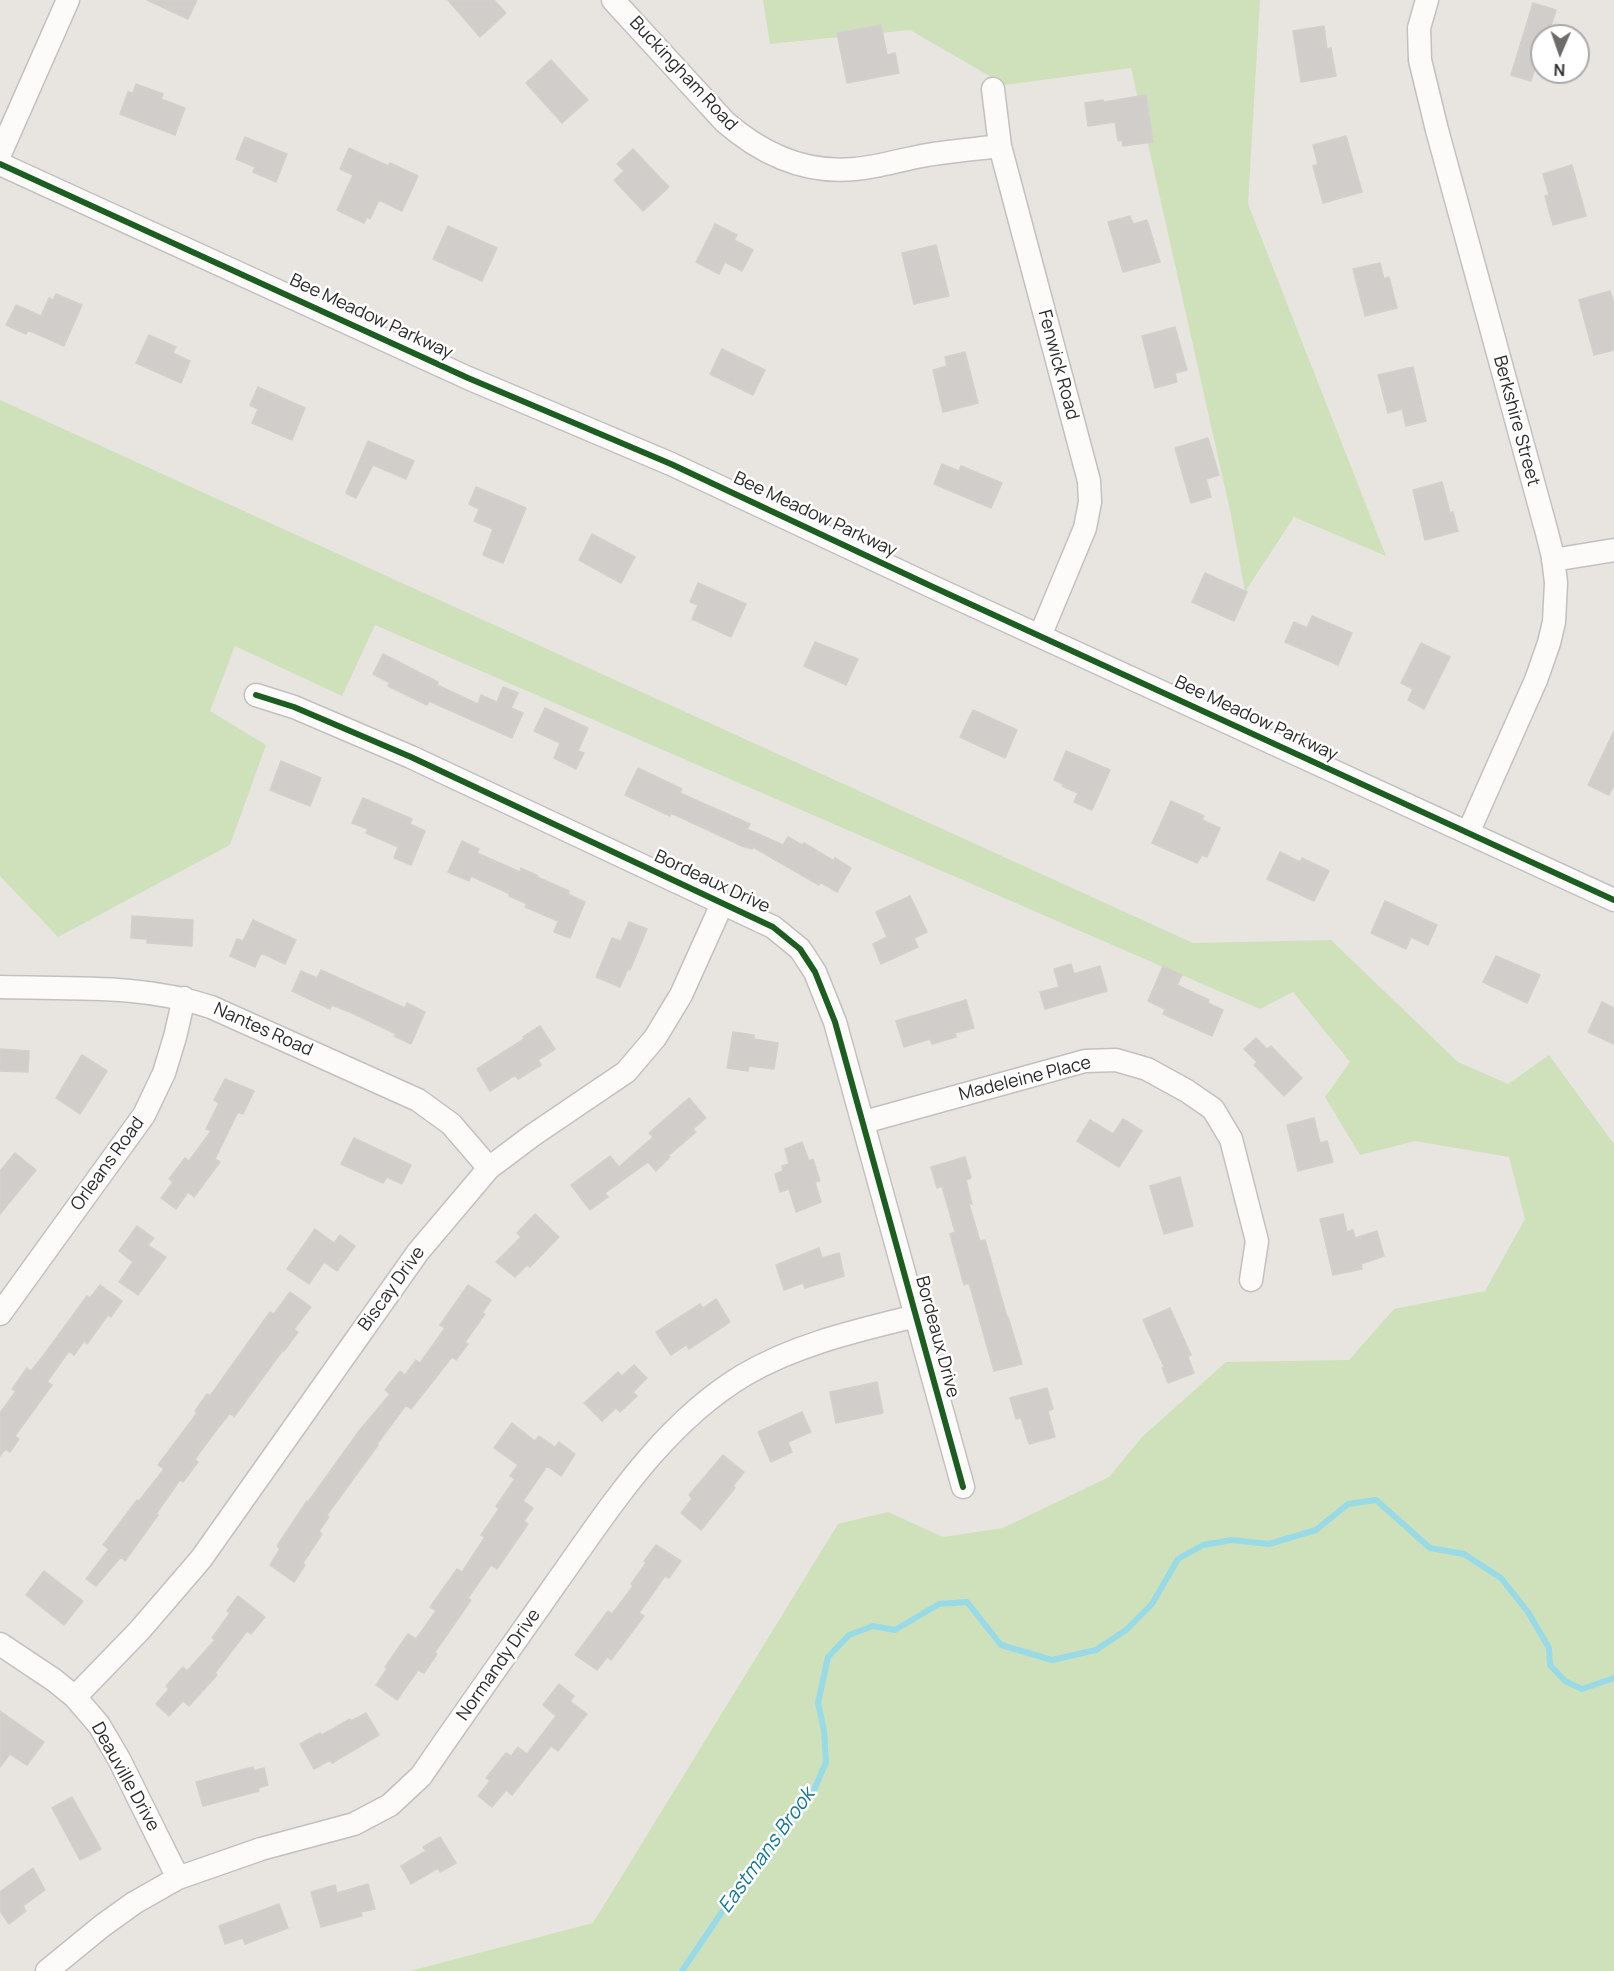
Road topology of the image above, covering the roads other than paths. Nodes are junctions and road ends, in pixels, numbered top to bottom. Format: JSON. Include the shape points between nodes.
{"nodes":[{"id":1,"x":68,"y":0,"type":"edge"},
{"id":2,"x":613,"y":0,"type":"edge"},
{"id":3,"x":1427,"y":0,"type":"edge"},
{"id":4,"x":993,"y":88,"type":"dead end"},
{"id":5,"x":1000,"y":146,"type":"junction"},
{"id":6,"x":0,"y":154,"type":"edge"},
{"id":7,"x":0,"y":164,"type":"edge"},
{"id":8,"x":1614,"y":550,"type":"edge"},
{"id":9,"x":1553,"y":560,"type":"junction"},
{"id":10,"x":1040,"y":636,"type":"junction"},
{"id":11,"x":256,"y":695,"type":"dead end"},
{"id":12,"x":1468,"y":833,"type":"junction"},
{"id":13,"x":1614,"y":900,"type":"edge"},
{"id":14,"x":722,"y":904,"type":"junction"},
{"id":15,"x":0,"y":987,"type":"edge"},
{"id":16,"x":184,"y":998,"type":"junction"},
{"id":17,"x":864,"y":1122,"type":"junction"},
{"id":18,"x":489,"y":1168,"type":"junction"},
{"id":19,"x":1251,"y":1280,"type":"dead end"},
{"id":20,"x":0,"y":1314,"type":"edge"},
{"id":21,"x":916,"y":1316,"type":"junction"},
{"id":22,"x":963,"y":1487,"type":"dead end"},
{"id":23,"x":0,"y":1644,"type":"edge"},
{"id":24,"x":75,"y":1697,"type":"junction"},
{"id":25,"x":178,"y":1878,"type":"junction"},
{"id":26,"x":46,"y":1971,"type":"edge"}],
"edges":[{"from":1,"to":6,"type":"street"},
{"from":2,"to":5,"type":"street","name":"Buckingham Road","via":[[725,122],[764,151],[788,162],[826,170],[857,169]]},
{"from":3,"to":9,"type":"street","name":"Berkshire Street","via":[[1419,28],[1420,60]]},
{"from":4,"to":5,"type":"street","name":"Fenwick Road"},
{"from":5,"to":10,"type":"street","name":"Fenwick Road","via":[[1089,481],[1085,528]]},
{"from":7,"to":10,"type":"street","name":"Bee Meadow Parkway","via":[[468,378],[670,464]]},
{"from":8,"to":9,"type":"street"},
{"from":9,"to":12,"type":"street","name":"Berkshire Street","via":[[1556,606],[1546,654]]},
{"from":10,"to":12,"type":"street","name":"Bee Meadow Parkway"},
{"from":11,"to":14,"type":"street","name":"Bordeaux Drive","via":[[411,757]]},
{"from":12,"to":13,"type":"street","name":"Bee Meadow Parkway"},
{"from":14,"to":17,"type":"street","name":"Bordeaux Drive","via":[[772,927],[800,949],[815,972],[835,1022]]},
{"from":14,"to":18,"type":"street","name":"Biscay Drive","via":[[681,995],[655,1038],[626,1072],[532,1134]]},
{"from":15,"to":16,"type":"street","name":"Nantes Road","via":[[130,990]]},
{"from":16,"to":18,"type":"street","name":"Nantes Road","via":[[418,1100],[451,1124]]},
{"from":16,"to":20,"type":"street","name":"Orleans Road","via":[[164,1073],[144,1115]]},
{"from":17,"to":19,"type":"street","name":"Madeleine Place","via":[[1085,1061],[1116,1060],[1147,1069],[1213,1109],[1231,1138],[1257,1241]]},
{"from":17,"to":21,"type":"street","name":"Bordeaux Drive"},
{"from":18,"to":24,"type":"street","name":"Biscay Drive","via":[[417,1252],[201,1559]]},
{"from":21,"to":22,"type":"street","name":"Bordeaux Drive"},
{"from":21,"to":25,"type":"street","name":"Normandy Drive","via":[[790,1352],[744,1376],[672,1432],[594,1530],[421,1776],[390,1805],[354,1824],[261,1849]]},
{"from":23,"to":24,"type":"street","name":"Deauville Drive"},
{"from":24,"to":25,"type":"street","name":"Deauville Drive","via":[[99,1725],[119,1759]]},
{"from":25,"to":26,"type":"street","name":"Normandy Drive","via":[[134,1903]]}]}
